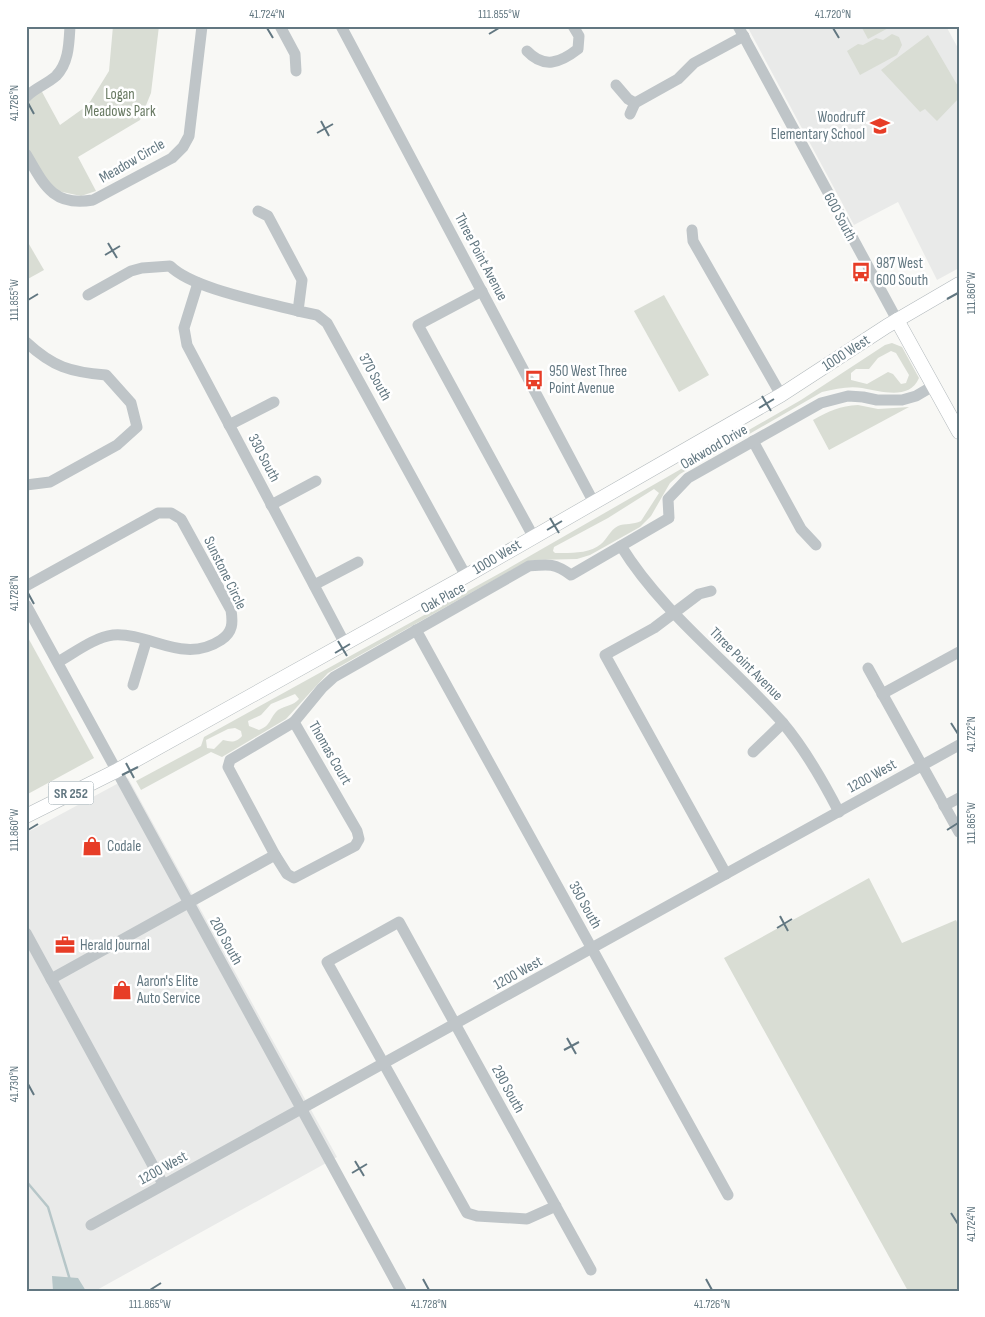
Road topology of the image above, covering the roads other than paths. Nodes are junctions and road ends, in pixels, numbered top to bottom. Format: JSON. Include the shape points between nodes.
{"nodes":[{"id":1,"x":70,"y":26,"type":"edge"},
{"id":2,"x":202,"y":26,"type":"edge"},
{"id":3,"x":280,"y":26,"type":"edge"},
{"id":4,"x":341,"y":26,"type":"edge"},
{"id":5,"x":573,"y":26,"type":"edge"},
{"id":6,"x":741,"y":31,"type":"edge"},
{"id":7,"x":528,"y":51,"type":"dead end"},
{"id":8,"x":296,"y":71,"type":"dead end"},
{"id":9,"x":616,"y":85,"type":"dead end"},
{"id":10,"x":26,"y":97,"type":"edge"},
{"id":11,"x":635,"y":103,"type":"junction"},
{"id":12,"x":630,"y":114,"type":"dead end"},
{"id":13,"x":26,"y":154,"type":"edge"},
{"id":14,"x":258,"y":211,"type":"dead end"},
{"id":15,"x":692,"y":230,"type":"dead end"},
{"id":16,"x":198,"y":283,"type":"junction"},
{"id":17,"x":959,"y":284,"type":"edge"},
{"id":18,"x":482,"y":291,"type":"junction"},
{"id":19,"x":88,"y":295,"type":"dead end"},
{"id":20,"x":298,"y":311,"type":"junction"},
{"id":21,"x":897,"y":320,"type":"junction"},
{"id":22,"x":26,"y":342,"type":"edge"},
{"id":23,"x":933,"y":386,"type":"junction"},
{"id":24,"x":781,"y":395,"type":"junction"},
{"id":25,"x":274,"y":402,"type":"dead end"},
{"id":26,"x":229,"y":425,"type":"junction"},
{"id":27,"x":959,"y":432,"type":"edge"},
{"id":28,"x":753,"y":441,"type":"junction"},
{"id":29,"x":316,"y":481,"type":"dead end"},
{"id":30,"x":26,"y":486,"type":"edge"},
{"id":31,"x":594,"y":501,"type":"junction"},
{"id":32,"x":271,"y":505,"type":"junction"},
{"id":33,"x":534,"y":536,"type":"junction"},
{"id":34,"x":816,"y":545,"type":"dead end"},
{"id":35,"x":621,"y":546,"type":"junction"},
{"id":36,"x":358,"y":562,"type":"dead end"},
{"id":37,"x":466,"y":576,"type":"junction"},
{"id":38,"x":314,"y":585,"type":"junction"},
{"id":39,"x":26,"y":586,"type":"edge"},
{"id":40,"x":712,"y":592,"type":"dead end"},
{"id":41,"x":26,"y":605,"type":"edge"},
{"id":42,"x":674,"y":612,"type":"junction"},
{"id":43,"x":416,"y":630,"type":"junction"},
{"id":44,"x":146,"y":642,"type":"junction"},
{"id":45,"x":344,"y":642,"type":"junction"},
{"id":46,"x":959,"y":652,"type":"edge"},
{"id":47,"x":58,"y":662,"type":"junction"},
{"id":48,"x":868,"y":668,"type":"dead end"},
{"id":49,"x":133,"y":685,"type":"dead end"},
{"id":50,"x":882,"y":694,"type":"junction"},
{"id":51,"x":294,"y":722,"type":"junction"},
{"id":52,"x":783,"y":723,"type":"junction"},
{"id":53,"x":959,"y":745,"type":"edge"},
{"id":54,"x":753,"y":752,"type":"dead end"},
{"id":55,"x":922,"y":766,"type":"junction"},
{"id":56,"x":116,"y":770,"type":"junction"},
{"id":57,"x":959,"y":798,"type":"edge"},
{"id":58,"x":944,"y":806,"type":"junction"},
{"id":59,"x":839,"y":812,"type":"junction"},
{"id":60,"x":26,"y":816,"type":"edge"},
{"id":61,"x":959,"y":832,"type":"edge"},
{"id":62,"x":275,"y":855,"type":"junction"},
{"id":63,"x":726,"y":874,"type":"junction"},
{"id":64,"x":189,"y":904,"type":"junction"},
{"id":65,"x":26,"y":933,"type":"edge"},
{"id":66,"x":592,"y":949,"type":"junction"},
{"id":67,"x":51,"y":979,"type":"junction"},
{"id":68,"x":455,"y":1024,"type":"junction"},
{"id":69,"x":383,"y":1065,"type":"junction"},
{"id":70,"x":302,"y":1110,"type":"junction"},
{"id":71,"x":163,"y":1184,"type":"junction"},
{"id":72,"x":728,"y":1195,"type":"dead end"},
{"id":73,"x":556,"y":1206,"type":"junction"},
{"id":74,"x":91,"y":1225,"type":"dead end"},
{"id":75,"x":591,"y":1270,"type":"dead end"},
{"id":76,"x":401,"y":1291,"type":"edge"}],
"edges":[{"from":1,"to":10,"type":"street","via":[[64,65]]},
{"from":2,"to":13,"type":"street","name":"Meadow Circle","via":[[189,136],[172,158],[94,200],[82,202],[69,201],[51,192]]},
{"from":3,"to":8,"type":"street","via":[[295,54]]},
{"from":4,"to":18,"type":"street","name":"Three Point Avenue"},
{"from":5,"to":7,"type":"street","via":[[580,42],[573,53],[555,62],[542,62]]},
{"from":6,"to":11,"type":"street","via":[[694,63],[678,79]]},
{"from":6,"to":21,"type":"street","name":"600 South"},
{"from":9,"to":11,"type":"street"},
{"from":11,"to":12,"type":"street"},
{"from":14,"to":20,"type":"street","via":[[268,216],[302,280]]},
{"from":15,"to":24,"type":"street","via":[[693,241]]},
{"from":16,"to":19,"type":"street","name":"370 South","via":[[180,276],[170,266],[142,268]]},
{"from":16,"to":20,"type":"street","name":"370 South"},
{"from":16,"to":26,"type":"street","name":"330 South","via":[[184,336]]},
{"from":17,"to":21,"type":"main road","name":"1000 West","number":"SR 252"},
{"from":18,"to":31,"type":"street","name":"Three Point Avenue"},
{"from":18,"to":33,"type":"street","via":[[418,325]]},
{"from":20,"to":37,"type":"street","name":"370 South","via":[[317,314],[328,323]]},
{"from":21,"to":23,"type":"main road","name":"600 South"},
{"from":21,"to":24,"type":"main road","name":"1000 West","number":"SR 252"},
{"from":22,"to":30,"type":"street","via":[[61,368],[106,375],[131,403],[137,427],[117,445],[50,482]]},
{"from":23,"to":27,"type":"main road","name":"600 South"},
{"from":23,"to":28,"type":"street","name":"Oakwood Drive","via":[[902,400],[834,398]]},
{"from":24,"to":31,"type":"main road","name":"1000 West","number":"SR 252"},
{"from":25,"to":26,"type":"street"},
{"from":26,"to":32,"type":"street","name":"330 South"},
{"from":28,"to":34,"type":"street","via":[[801,528]]},
{"from":28,"to":35,"type":"street","name":"Oakwood Drive","via":[[688,478],[668,499],[669,518]]},
{"from":29,"to":32,"type":"street"},
{"from":31,"to":33,"type":"main road","name":"1000 West","number":"SR 252"},
{"from":32,"to":38,"type":"street","name":"330 South"},
{"from":33,"to":37,"type":"main road","name":"1000 West","number":"SR 252"},
{"from":35,"to":42,"type":"street","name":"Three Point Avenue","via":[[648,585]]},
{"from":35,"to":43,"type":"street","name":"Oak Place","via":[[571,575],[560,566],[529,566]]},
{"from":36,"to":38,"type":"street"},
{"from":37,"to":45,"type":"main road","name":"1000 West","number":"SR 252"},
{"from":38,"to":45,"type":"street","name":"330 South"},
{"from":39,"to":44,"type":"street","name":"Sunstone Circle","via":[[158,514],[171,513],[181,519],[231,610],[233,623],[228,635],[203,647],[186,649]]},
{"from":40,"to":42,"type":"street","via":[[699,594]]},
{"from":41,"to":47,"type":"street","name":"200 South"},
{"from":42,"to":52,"type":"street","name":"Three Point Avenue"},
{"from":42,"to":63,"type":"street","via":[[654,628],[605,655]]},
{"from":43,"to":51,"type":"street","name":"Oak Place","via":[[334,677]]},
{"from":43,"to":66,"type":"street","name":"350 South"},
{"from":44,"to":47,"type":"street","name":"Sunstone Circle","via":[[112,635]]},
{"from":44,"to":49,"type":"street"},
{"from":45,"to":56,"type":"main road","name":"1000 West","number":"SR 252"},
{"from":46,"to":50,"type":"street"},
{"from":47,"to":56,"type":"street","name":"200 South"},
{"from":48,"to":50,"type":"street"},
{"from":50,"to":55,"type":"street"},
{"from":51,"to":62,"type":"street","name":"Thomas Court","via":[[230,760],[228,767]]},
{"from":51,"to":62,"type":"street","name":"Thomas Court","via":[[359,839],[355,846],[294,878],[287,874]]},
{"from":52,"to":54,"type":"street"},
{"from":52,"to":59,"type":"street","name":"Three Point Avenue","via":[[810,760]]},
{"from":53,"to":55,"type":"street","name":"1200 West"},
{"from":55,"to":58,"type":"street"},
{"from":55,"to":59,"type":"street","name":"1200 West"},
{"from":56,"to":60,"type":"main road","name":"1000 West","number":"SR 252"},
{"from":56,"to":64,"type":"street","name":"200 South"},
{"from":57,"to":58,"type":"street"},
{"from":58,"to":61,"type":"street"},
{"from":59,"to":63,"type":"street","name":"1200 West"},
{"from":62,"to":64,"type":"street"},
{"from":63,"to":66,"type":"street","name":"1200 West"},
{"from":64,"to":67,"type":"street"},
{"from":64,"to":70,"type":"street","name":"200 South"},
{"from":65,"to":67,"type":"street"},
{"from":66,"to":68,"type":"street","name":"1200 West"},
{"from":66,"to":72,"type":"street","name":"350 South"},
{"from":67,"to":71,"type":"street"},
{"from":68,"to":69,"type":"street","name":"1200 West"},
{"from":68,"to":69,"type":"street","name":"290 South","via":[[399,922],[327,962]]},
{"from":68,"to":73,"type":"street","name":"290 South"},
{"from":69,"to":70,"type":"street","name":"1200 West"},
{"from":69,"to":73,"type":"street","via":[[467,1213],[527,1219]]},
{"from":70,"to":71,"type":"street","name":"1200 West"},
{"from":70,"to":76,"type":"street","name":"200 South"},
{"from":71,"to":74,"type":"street","name":"1200 West"},
{"from":73,"to":75,"type":"street","name":"290 South"}]}
